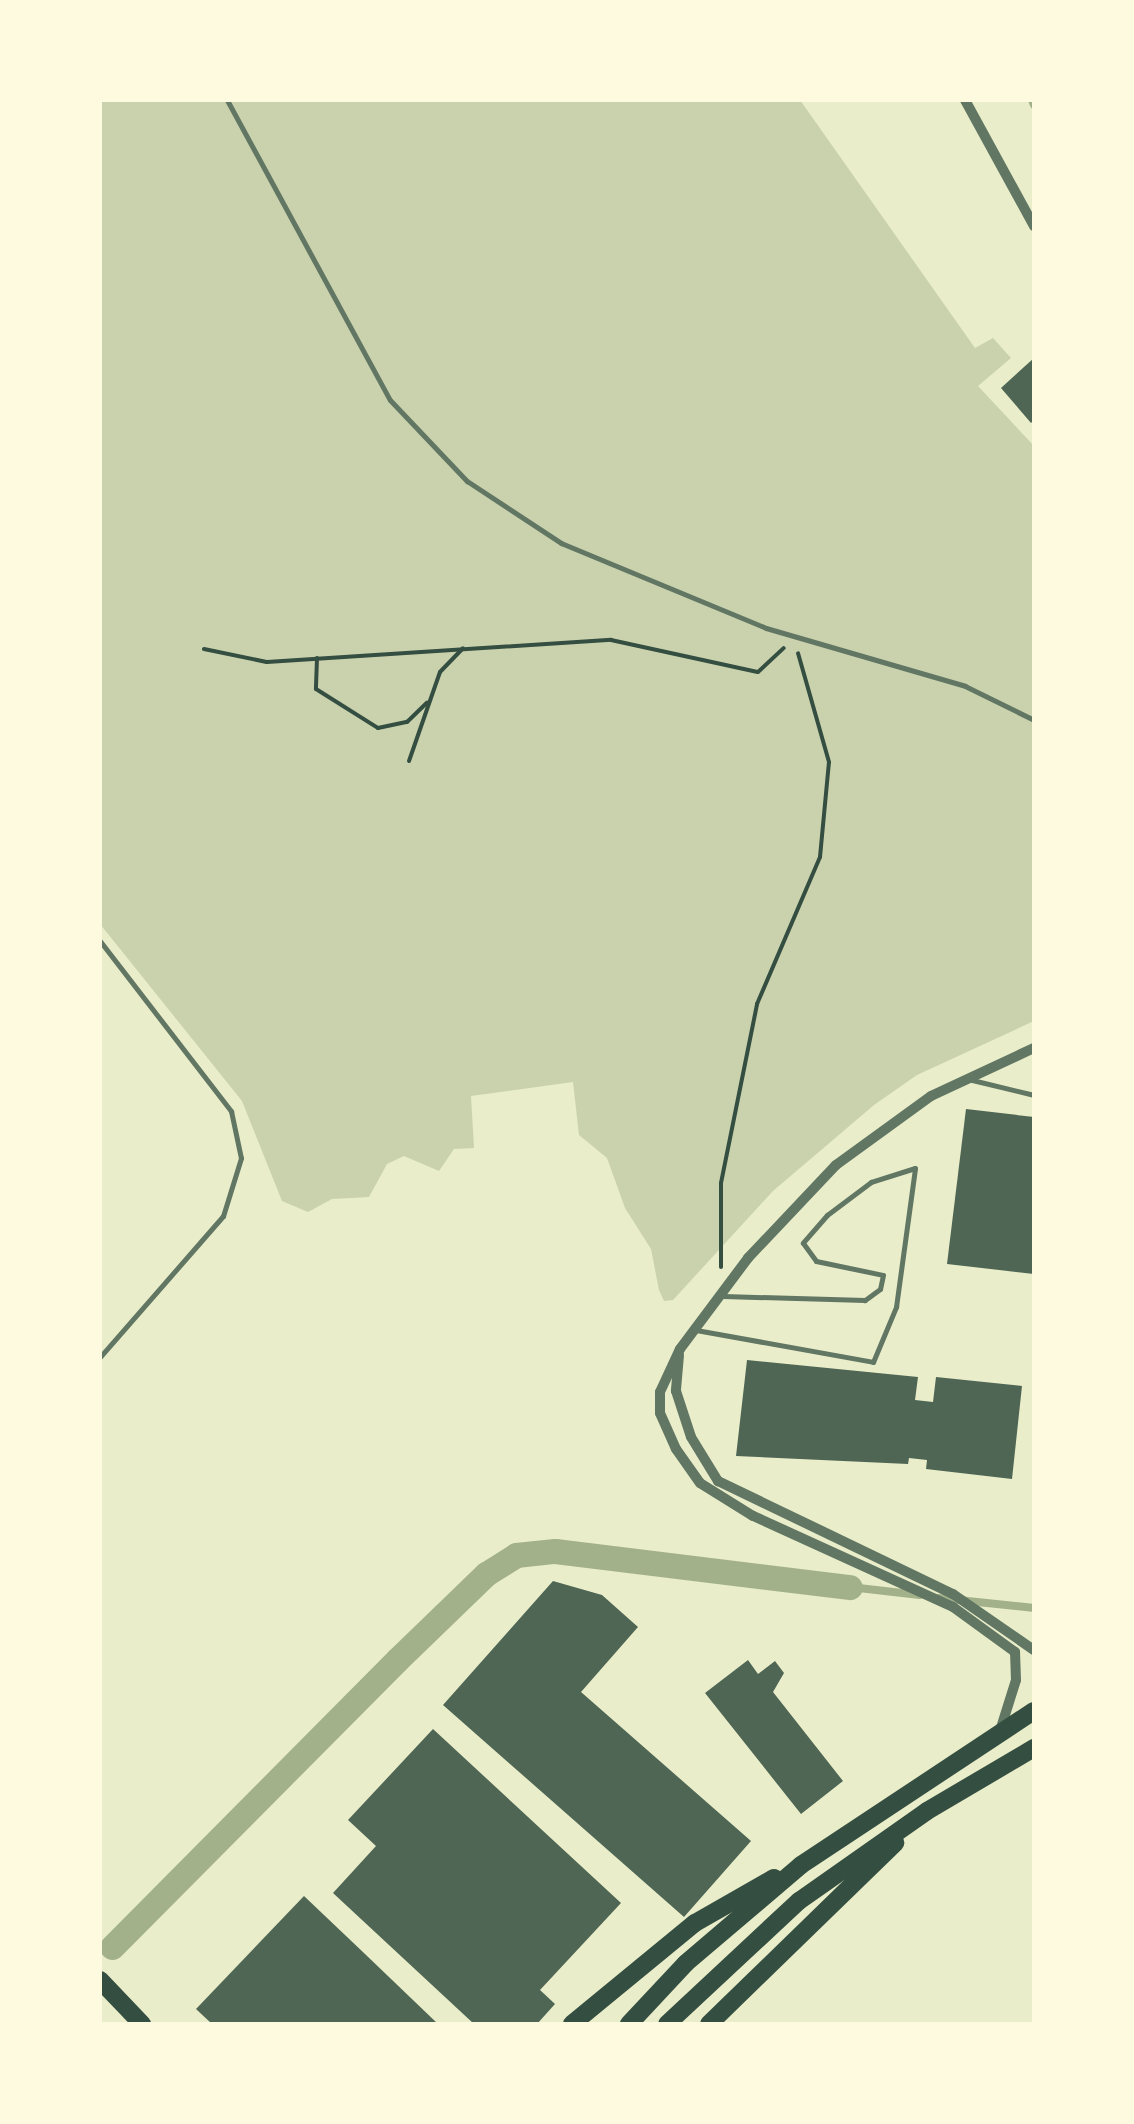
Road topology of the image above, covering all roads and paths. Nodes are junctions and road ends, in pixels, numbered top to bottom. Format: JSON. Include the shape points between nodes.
{"nodes":[{"id":1,"x":227,"y":100,"type":"edge"},
{"id":2,"x":965,"y":100,"type":"edge"},
{"id":3,"x":1034,"y":226,"type":"edge"},
{"id":4,"x":792,"y":635,"type":"junction"},
{"id":5,"x":463,"y":648,"type":"junction"},
{"id":6,"x":204,"y":649,"type":"dead end"},
{"id":7,"x":318,"y":658,"type":"junction"},
{"id":8,"x":426,"y":702,"type":"junction"},
{"id":9,"x":1034,"y":720,"type":"edge"},
{"id":10,"x":409,"y":761,"type":"dead end"},
{"id":11,"x":100,"y":941,"type":"edge"},
{"id":12,"x":1034,"y":1048,"type":"edge"},
{"id":13,"x":965,"y":1079,"type":"junction"},
{"id":14,"x":1034,"y":1095,"type":"edge"},
{"id":15,"x":720,"y":1296,"type":"junction"},
{"id":16,"x":694,"y":1330,"type":"junction"},
{"id":17,"x":680,"y":1349,"type":"junction"},
{"id":18,"x":100,"y":1357,"type":"edge"},
{"id":19,"x":990,"y":1624,"type":"junction"},
{"id":20,"x":1034,"y":1650,"type":"edge"},
{"id":21,"x":1034,"y":1711,"type":"edge"},
{"id":22,"x":1000,"y":1731,"type":"junction"},
{"id":23,"x":1034,"y":1748,"type":"edge"},
{"id":24,"x":927,"y":1811,"type":"junction"},
{"id":25,"x":801,"y":1864,"type":"junction"},
{"id":26,"x":100,"y":1980,"type":"edge"},
{"id":27,"x":142,"y":2024,"type":"edge"},
{"id":28,"x":572,"y":2024,"type":"edge"},
{"id":29,"x":629,"y":2024,"type":"edge"},
{"id":30,"x":666,"y":2024,"type":"edge"},
{"id":31,"x":708,"y":2024,"type":"edge"}],
"edges":[{"from":1,"to":4,"type":"lane","via":[[390,400],[466,482],[560,543]]},
{"from":2,"to":3,"type":"street"},
{"from":4,"to":5,"type":"path","via":[[777,660],[758,672],[611,640]]},
{"from":4,"to":9,"type":"lane","via":[[965,686]]},
{"from":4,"to":15,"type":"path","via":[[829,762],[820,858],[757,1004],[722,1184]]},
{"from":5,"to":7,"type":"path"},
{"from":5,"to":8,"type":"path","via":[[440,672]]},
{"from":6,"to":7,"type":"path","via":[[266,662]]},
{"from":7,"to":8,"type":"path","via":[[316,689],[378,728],[407,722]]},
{"from":8,"to":10,"type":"path"},
{"from":11,"to":18,"type":"lane","via":[[231,1111],[241,1158],[223,1216]]},
{"from":12,"to":13,"type":"street"},
{"from":13,"to":14,"type":"lane"},
{"from":13,"to":15,"type":"street","via":[[836,1164]]},
{"from":15,"to":16,"type":"street"},
{"from":15,"to":16,"type":"lane","via":[[864,1300],[880,1289],[883,1276],[816,1261],[803,1243],[827,1214],[871,1182],[915,1168],[896,1307],[873,1362]]},
{"from":16,"to":17,"type":"street"},
{"from":17,"to":19,"type":"street","via":[[676,1391],[691,1437],[718,1481],[885,1562]]},
{"from":17,"to":19,"type":"street","via":[[665,1373],[660,1412],[692,1474],[754,1516]]},
{"from":19,"to":20,"type":"street"},
{"from":19,"to":22,"type":"street","via":[[1014,1652],[1017,1667]]},
{"from":21,"to":22,"type":"main road"},
{"from":22,"to":25,"type":"main road"},
{"from":23,"to":24,"type":"main road"},
{"from":24,"to":30,"type":"main road","via":[[798,1902]]},
{"from":24,"to":31,"type":"main road"},
{"from":25,"to":28,"type":"main road","via":[[694,1922]]},
{"from":25,"to":29,"type":"main road","via":[[686,1963]]},
{"from":26,"to":27,"type":"main road"}]}
